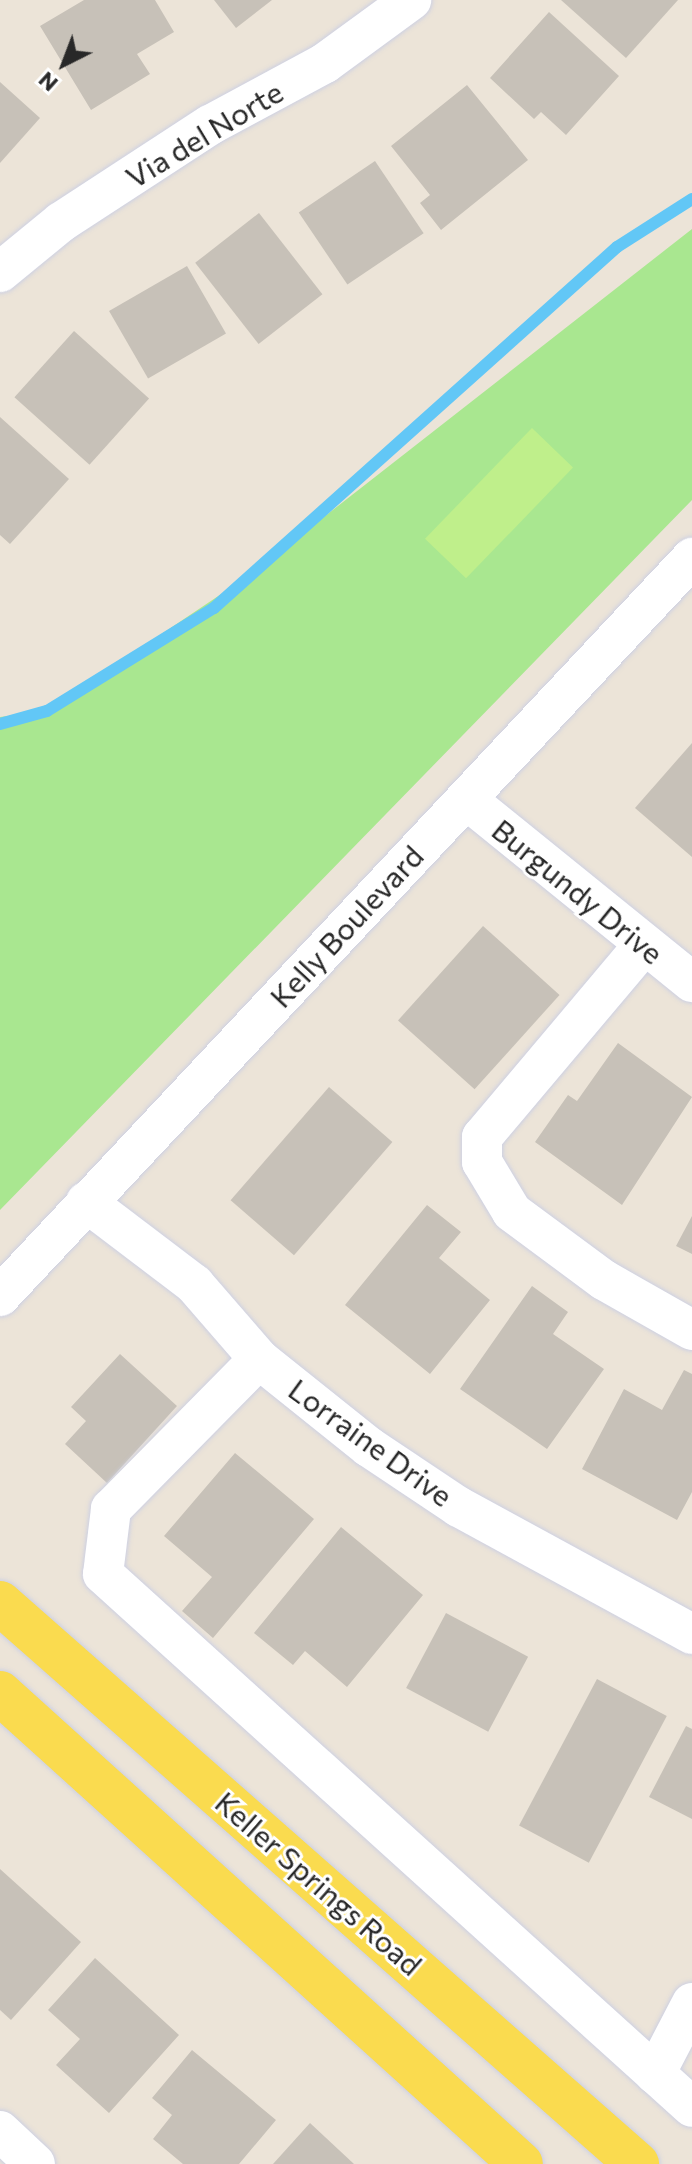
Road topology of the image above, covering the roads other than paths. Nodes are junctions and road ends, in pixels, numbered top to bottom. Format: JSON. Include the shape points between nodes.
{"nodes":[{"id":1,"x":411,"y":0,"type":"edge"},
{"id":2,"x":0,"y":272,"type":"edge"},
{"id":3,"x":692,"y":558,"type":"edge"},
{"id":4,"x":466,"y":799,"type":"junction"},
{"id":5,"x":643,"y":946,"type":"junction"},
{"id":6,"x":692,"y":982,"type":"edge"},
{"id":7,"x":86,"y":1202,"type":"junction"},
{"id":8,"x":3,"y":1286,"type":"edge"},
{"id":9,"x":692,"y":1330,"type":"edge"},
{"id":10,"x":259,"y":1359,"type":"junction"},
{"id":11,"x":0,"y":1603,"type":"edge"},
{"id":12,"x":692,"y":1634,"type":"edge"},
{"id":13,"x":0,"y":1693,"type":"edge"},
{"id":14,"x":692,"y":2003,"type":"edge"},
{"id":15,"x":655,"y":2074,"type":"junction"},
{"id":16,"x":692,"y":2107,"type":"edge"},
{"id":17,"x":0,"y":2131,"type":"edge"},
{"id":18,"x":35,"y":2164,"type":"edge"},
{"id":19,"x":521,"y":2164,"type":"edge"},
{"id":20,"x":637,"y":2164,"type":"edge"}],
"edges":[{"from":1,"to":2,"type":"street","name":"Via del Norte","via":[[325,63],[210,125],[61,222]]},
{"from":3,"to":4,"type":"street","name":"Kelly Boulevard"},
{"from":4,"to":5,"type":"street","name":"Burgundy Drive"},
{"from":4,"to":7,"type":"street","name":"Kelly Boulevard"},
{"from":5,"to":6,"type":"street","name":"Burgundy Drive"},
{"from":5,"to":9,"type":"street","via":[[482,1137],[482,1162],[512,1212],[604,1280]]},
{"from":7,"to":8,"type":"street","name":"Kelly Boulevard"},
{"from":7,"to":10,"type":"street","name":"Lorraine Drive","via":[[194,1284]]},
{"from":10,"to":12,"type":"street","name":"Lorraine Drive","via":[[369,1447],[459,1507]]},
{"from":10,"to":15,"type":"street","via":[[111,1509],[103,1574]]},
{"from":11,"to":20,"type":"main road","name":"Keller Springs Road"},
{"from":13,"to":19,"type":"main road"},
{"from":14,"to":15,"type":"street"},
{"from":15,"to":16,"type":"street"},
{"from":17,"to":18,"type":"street"}]}
